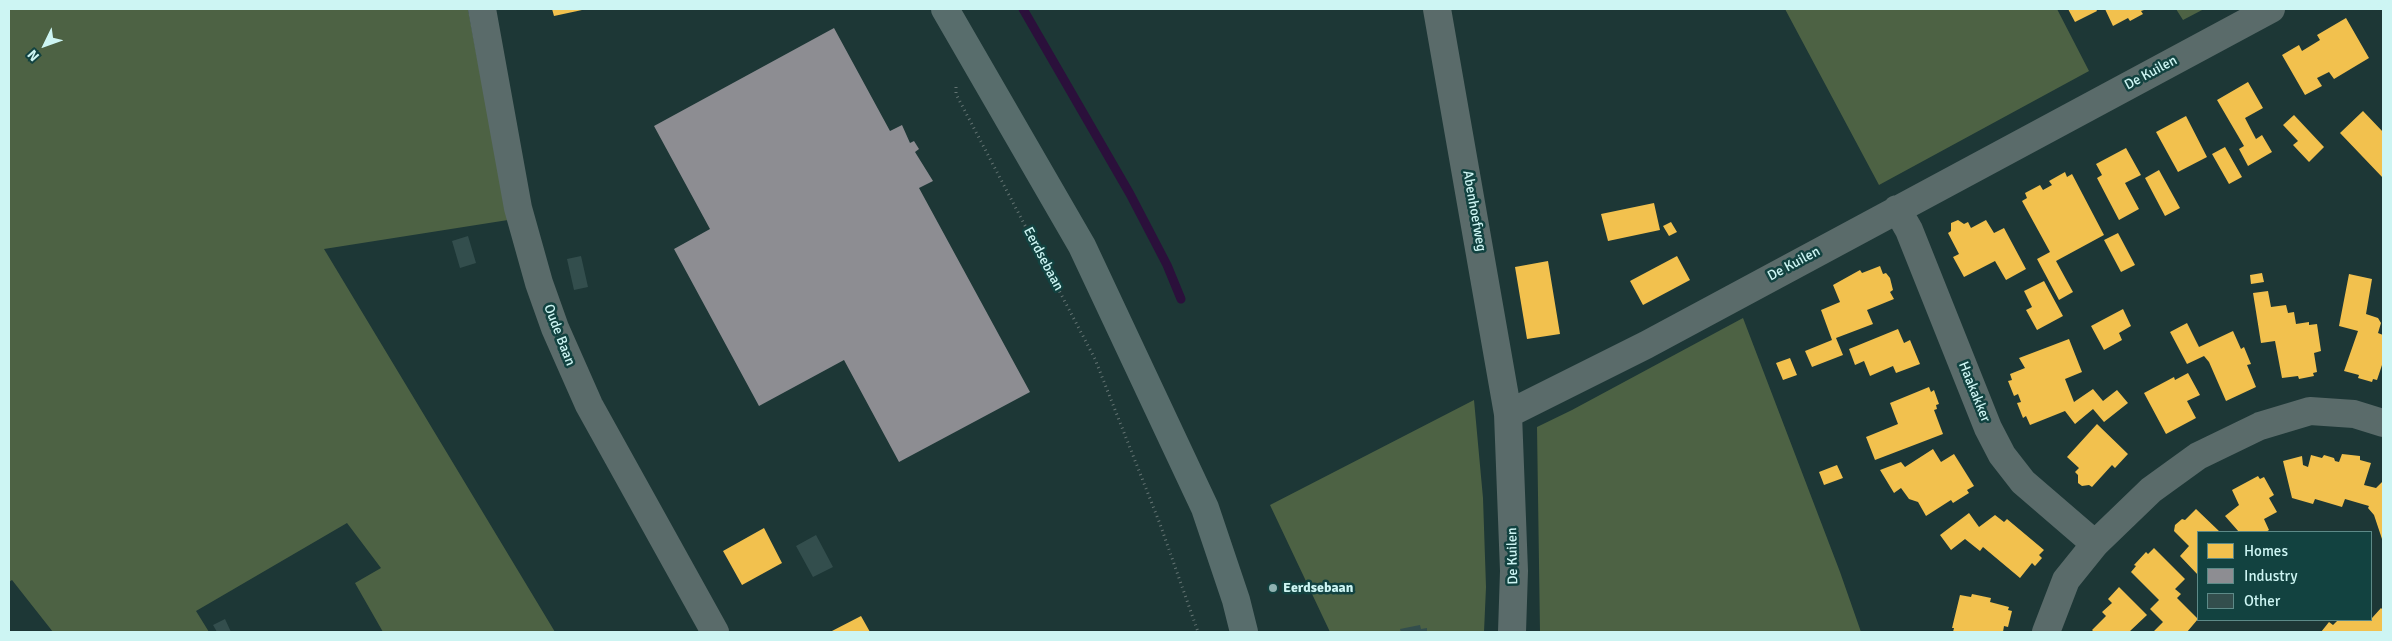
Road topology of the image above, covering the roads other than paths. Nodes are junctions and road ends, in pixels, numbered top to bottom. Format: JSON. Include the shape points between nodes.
{"nodes":[{"id":1,"x":482,"y":9,"type":"edge"},
{"id":2,"x":945,"y":9,"type":"edge"},
{"id":3,"x":1437,"y":9,"type":"edge"},
{"id":4,"x":2270,"y":9,"type":"edge"},
{"id":5,"x":1897,"y":209,"type":"junction"},
{"id":6,"x":1508,"y":414,"type":"junction"},
{"id":7,"x":2383,"y":423,"type":"edge"},
{"id":8,"x":2095,"y":544,"type":"junction"},
{"id":9,"x":1236,"y":600,"type":"junction"},
{"id":10,"x":715,"y":632,"type":"edge"},
{"id":11,"x":1244,"y":632,"type":"edge"},
{"id":12,"x":1260,"y":632,"type":"edge"},
{"id":13,"x":1512,"y":632,"type":"edge"},
{"id":14,"x":2046,"y":632,"type":"edge"}],
"edges":[{"from":1,"to":10,"type":"street","name":"Oude Baan","via":[[518,208],[555,328],[589,405]]},
{"from":2,"to":9,"type":"main road","via":[[1082,246],[1205,508]]},
{"from":3,"to":6,"type":"street","name":"Abenhoefweg"},
{"from":4,"to":5,"type":"street","name":"De Kuilen"},
{"from":5,"to":6,"type":"street","name":"De Kuilen","via":[[1646,345]]},
{"from":5,"to":8,"type":"street","name":"Haakakker","via":[[1909,230],[1988,428],[2002,455],[2023,482]]},
{"from":6,"to":13,"type":"street","name":"De Kuilen","via":[[1514,571]]},
{"from":7,"to":8,"type":"street","via":[[2354,414],[2310,411],[2260,426],[2198,456],[2151,490]]},
{"from":8,"to":14,"type":"street","via":[[2066,580]]},
{"from":9,"to":11,"type":"main road"},
{"from":9,"to":12,"type":"main road"}]}
